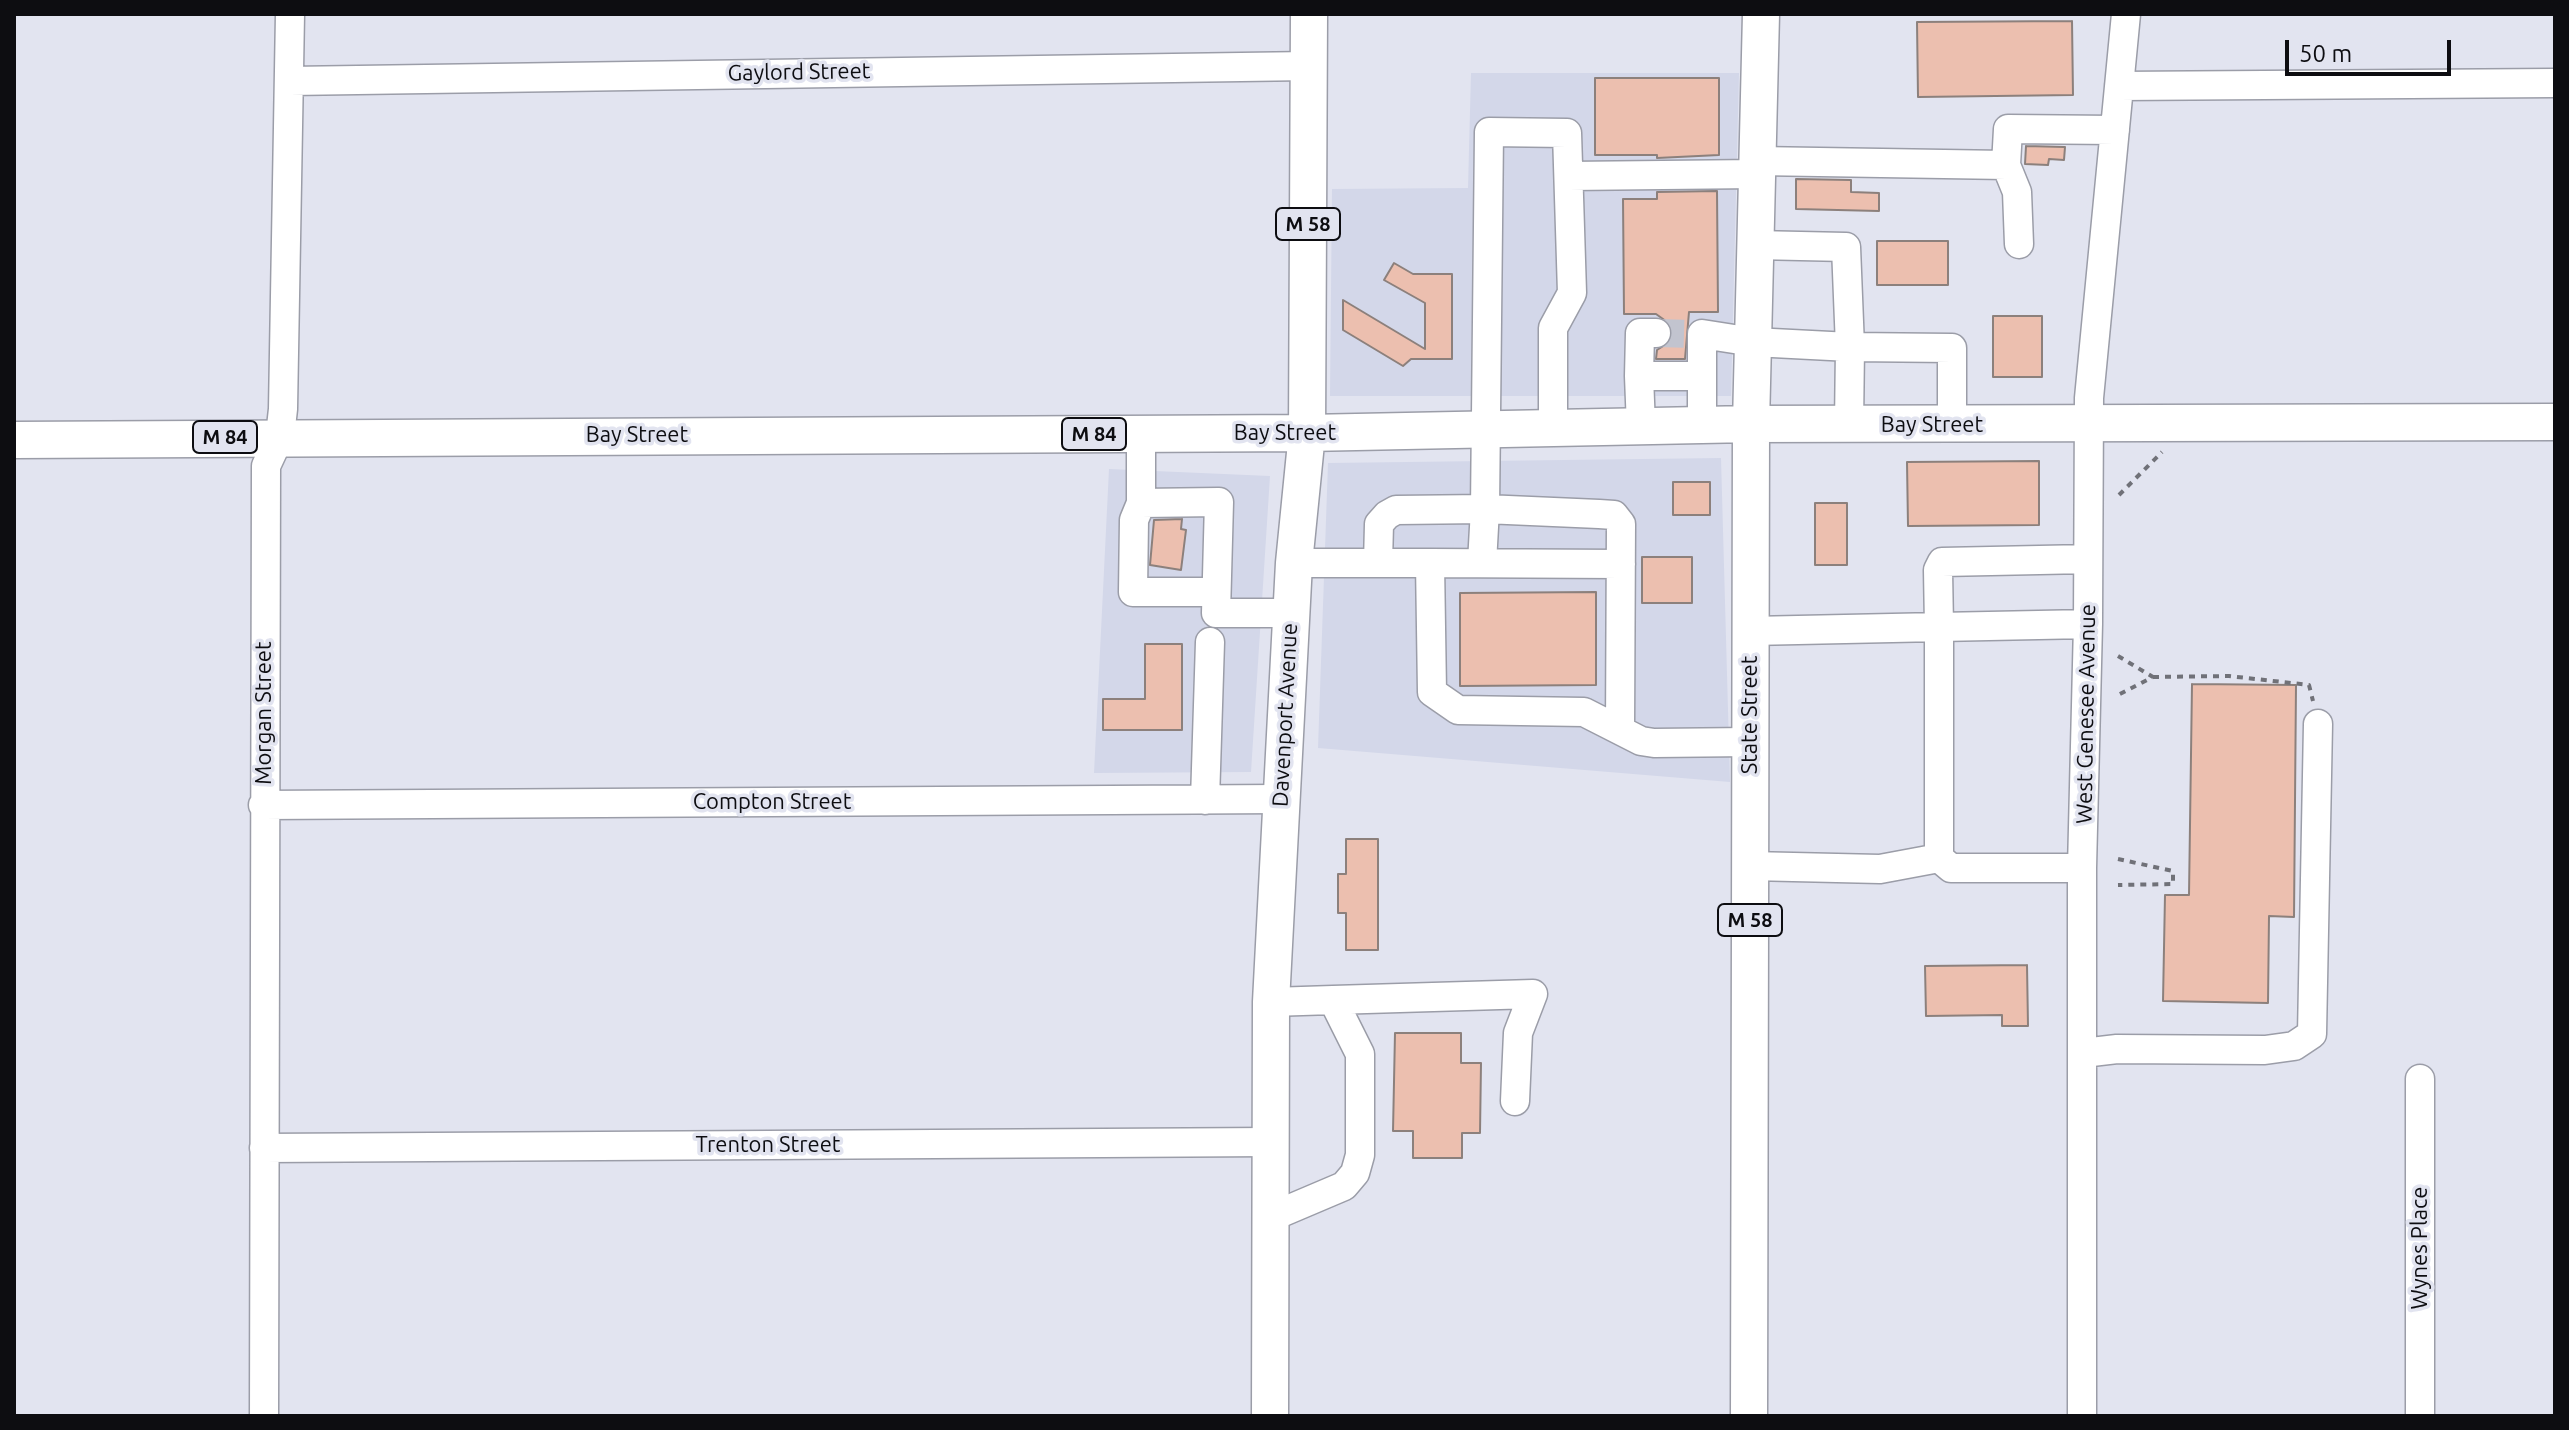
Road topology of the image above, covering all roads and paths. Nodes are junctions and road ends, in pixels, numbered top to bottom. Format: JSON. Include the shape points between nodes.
{"nodes":[{"id":1,"x":290,"y":14,"type":"edge"},
{"id":2,"x":1309,"y":14,"type":"edge"},
{"id":3,"x":1761,"y":14,"type":"edge"},
{"id":4,"x":2126,"y":14,"type":"edge"},
{"id":5,"x":1309,"y":66,"type":"junction"},
{"id":6,"x":290,"y":81,"type":"junction"},
{"id":7,"x":2555,"y":83,"type":"edge"},
{"id":8,"x":2119,"y":86,"type":"junction"},
{"id":9,"x":2115,"y":130,"type":"junction"},
{"id":10,"x":2006,"y":165,"type":"junction"},
{"id":11,"x":1757,"y":168,"type":"junction"},
{"id":12,"x":1569,"y":176,"type":"junction"},
{"id":13,"x":2019,"y":244,"type":"dead end"},
{"id":14,"x":1755,"y":245,"type":"junction"},
{"id":15,"x":1648,"y":333,"type":"dead end"},
{"id":16,"x":1753,"y":342,"type":"junction"},
{"id":17,"x":1850,"y":347,"type":"junction"},
{"id":18,"x":1639,"y":376,"type":"junction"},
{"id":19,"x":1702,"y":376,"type":"junction"},
{"id":20,"x":2555,"y":422,"type":"edge"},
{"id":21,"x":1751,"y":424,"type":"junction"},
{"id":22,"x":1849,"y":425,"type":"junction"},
{"id":23,"x":1952,"y":425,"type":"junction"},
{"id":24,"x":2090,"y":425,"type":"junction"},
{"id":25,"x":1702,"y":426,"type":"junction"},
{"id":26,"x":1641,"y":427,"type":"junction"},
{"id":27,"x":1484,"y":430,"type":"junction"},
{"id":28,"x":1553,"y":430,"type":"junction"},
{"id":29,"x":1307,"y":433,"type":"junction"},
{"id":30,"x":1141,"y":434,"type":"junction"},
{"id":31,"x":280,"y":436,"type":"junction"},
{"id":32,"x":14,"y":440,"type":"edge"},
{"id":33,"x":2162,"y":452,"type":"dead end"},
{"id":34,"x":2119,"y":495,"type":"dead end"},
{"id":35,"x":1141,"y":503,"type":"junction"},
{"id":36,"x":1485,"y":509,"type":"junction"},
{"id":37,"x":2088,"y":559,"type":"junction"},
{"id":38,"x":1294,"y":563,"type":"junction"},
{"id":39,"x":1378,"y":563,"type":"junction"},
{"id":40,"x":1430,"y":563,"type":"junction"},
{"id":41,"x":1482,"y":563,"type":"junction"},
{"id":42,"x":1621,"y":564,"type":"junction"},
{"id":43,"x":1216,"y":592,"type":"junction"},
{"id":44,"x":1291,"y":613,"type":"junction"},
{"id":45,"x":2088,"y":624,"type":"junction"},
{"id":46,"x":1939,"y":627,"type":"junction"},
{"id":47,"x":1751,"y":631,"type":"junction"},
{"id":48,"x":1210,"y":642,"type":"dead end"},
{"id":49,"x":2118,"y":656,"type":"dead end"},
{"id":50,"x":2153,"y":677,"type":"junction"},
{"id":51,"x":2118,"y":695,"type":"dead end"},
{"id":52,"x":2318,"y":724,"type":"joint"},
{"id":53,"x":1620,"y":729,"type":"junction"},
{"id":54,"x":1750,"y":742,"type":"junction"},
{"id":55,"x":1280,"y":799,"type":"junction"},
{"id":56,"x":1205,"y":800,"type":"junction"},
{"id":57,"x":263,"y":805,"type":"junction"},
{"id":58,"x":1939,"y":858,"type":"junction"},
{"id":59,"x":2118,"y":859,"type":"dead end"},
{"id":60,"x":1750,"y":866,"type":"junction"},
{"id":61,"x":2082,"y":868,"type":"junction"},
{"id":62,"x":2118,"y":885,"type":"dead end"},
{"id":63,"x":1333,"y":1000,"type":"junction"},
{"id":64,"x":1271,"y":1002,"type":"junction"},
{"id":65,"x":2083,"y":1053,"type":"junction"},
{"id":66,"x":2420,"y":1079,"type":"dead end"},
{"id":67,"x":1515,"y":1101,"type":"dead end"},
{"id":68,"x":1271,"y":1142,"type":"junction"},
{"id":69,"x":264,"y":1148,"type":"junction"},
{"id":70,"x":1271,"y":1217,"type":"junction"},
{"id":71,"x":264,"y":1416,"type":"edge"},
{"id":72,"x":1270,"y":1416,"type":"edge"},
{"id":73,"x":1749,"y":1416,"type":"edge"},
{"id":74,"x":2082,"y":1416,"type":"edge"},
{"id":75,"x":2420,"y":1416,"type":"edge"}],
"edges":[{"from":1,"to":6,"type":"street","name":"Morgan Street"},
{"from":2,"to":5,"type":"main road","name":"Davenport Avenue","number":"M 58"},
{"from":3,"to":11,"type":"main road","name":"State Street","number":"M 58"},
{"from":4,"to":8,"type":"street","name":"West Genesee Avenue"},
{"from":5,"to":6,"type":"street","name":"Gaylord Street"},
{"from":5,"to":29,"type":"main road","name":"Davenport Avenue","number":"M 58"},
{"from":6,"to":31,"type":"street","name":"Morgan Street"},
{"from":7,"to":8,"type":"street"},
{"from":8,"to":9,"type":"street","name":"West Genesee Avenue"},
{"from":9,"to":10,"type":"street","via":[[2008,129]]},
{"from":9,"to":24,"type":"street","name":"West Genesee Avenue"},
{"from":10,"to":11,"type":"street"},
{"from":10,"to":13,"type":"street","via":[[2017,192]]},
{"from":11,"to":12,"type":"street"},
{"from":11,"to":14,"type":"main road","name":"State Street","number":"M 58"},
{"from":12,"to":27,"type":"street","via":[[1567,133],[1489,132]]},
{"from":12,"to":28,"type":"street","via":[[1572,293],[1553,328]]},
{"from":14,"to":16,"type":"main road","name":"State Street","number":"M 58"},
{"from":14,"to":17,"type":"street","via":[[1846,247]]},
{"from":15,"to":18,"type":"street"},
{"from":16,"to":17,"type":"street"},
{"from":16,"to":19,"type":"street","via":[[1696,334]]},
{"from":16,"to":21,"type":"main road","name":"State Street","number":"M 58"},
{"from":17,"to":22,"type":"street"},
{"from":17,"to":23,"type":"street","via":[[1952,348]]},
{"from":18,"to":19,"type":"street"},
{"from":18,"to":26,"type":"street"},
{"from":19,"to":25,"type":"street"},
{"from":20,"to":24,"type":"main road","name":"Bay Street"},
{"from":21,"to":22,"type":"main road","name":"Bay Street"},
{"from":21,"to":25,"type":"main road","name":"Bay Street","number":"M 84"},
{"from":21,"to":47,"type":"main road","name":"State Street","number":"M 58"},
{"from":22,"to":23,"type":"main road","name":"Bay Street"},
{"from":23,"to":24,"type":"main road","name":"Bay Street"},
{"from":24,"to":37,"type":"street","name":"West Genesee Avenue"},
{"from":25,"to":26,"type":"main road","name":"Bay Street","number":"M 84"},
{"from":26,"to":28,"type":"main road","name":"Bay Street","number":"M 84"},
{"from":27,"to":28,"type":"main road","name":"Bay Street","number":"M 84"},
{"from":27,"to":29,"type":"main road","name":"Bay Street","number":"M 84"},
{"from":27,"to":36,"type":"street"},
{"from":29,"to":30,"type":"main road","name":"Bay Street","number":"M 84"},
{"from":29,"to":38,"type":"main road","name":"Davenport Avenue","number":"M 58"},
{"from":30,"to":31,"type":"main road","name":"Bay Street","number":"M 84"},
{"from":30,"to":35,"type":"street"},
{"from":31,"to":32,"type":"main road","name":"Bay Street","number":"M 84"},
{"from":31,"to":57,"type":"street","name":"Morgan Street","via":[[266,466]]},
{"from":33,"to":34,"type":"path"},
{"from":35,"to":43,"type":"street","via":[[1219,502]]},
{"from":35,"to":43,"type":"street","via":[[1134,520],[1133,592]]},
{"from":36,"to":39,"type":"street","via":[[1396,510],[1379,524]]},
{"from":36,"to":41,"type":"street"},
{"from":36,"to":42,"type":"street","via":[[1614,515],[1621,524]]},
{"from":37,"to":45,"type":"street","name":"West Genesee Avenue"},
{"from":37,"to":46,"type":"street","via":[[1942,562]]},
{"from":38,"to":39,"type":"street"},
{"from":38,"to":44,"type":"main road","name":"Davenport Avenue","number":"M 58"},
{"from":39,"to":40,"type":"street"},
{"from":40,"to":41,"type":"street"},
{"from":40,"to":53,"type":"street","via":[[1430,678],[1432,692],[1443,702],[1458,710],[1584,712]]},
{"from":41,"to":42,"type":"street"},
{"from":42,"to":53,"type":"street"},
{"from":43,"to":44,"type":"street","via":[[1216,613]]},
{"from":44,"to":55,"type":"main road","name":"Davenport Avenue","number":"M 58"},
{"from":45,"to":46,"type":"street"},
{"from":45,"to":61,"type":"street","name":"West Genesee Avenue"},
{"from":46,"to":47,"type":"street"},
{"from":46,"to":58,"type":"street"},
{"from":47,"to":54,"type":"main road","name":"State Street","number":"M 58"},
{"from":48,"to":56,"type":"street"},
{"from":49,"to":50,"type":"path"},
{"from":50,"to":51,"type":"path"},
{"from":50,"to":52,"type":"path","via":[[2229,676],[2309,685]]},
{"from":52,"to":65,"type":"street","via":[[2312,1034],[2294,1046],[2265,1050]]},
{"from":53,"to":54,"type":"street","via":[[1654,743]]},
{"from":54,"to":60,"type":"main road","name":"State Street","number":"M 58"},
{"from":55,"to":56,"type":"street","name":"Compton Street"},
{"from":55,"to":64,"type":"main road","name":"Davenport Avenue","number":"M 58"},
{"from":56,"to":57,"type":"street","name":"Compton Street"},
{"from":57,"to":69,"type":"street","name":"Morgan Street"},
{"from":58,"to":60,"type":"street","via":[[1880,869]]},
{"from":58,"to":61,"type":"street","via":[[1951,868]]},
{"from":59,"to":62,"type":"path","via":[[2173,871],[2173,884]]},
{"from":60,"to":73,"type":"main road","name":"State Street","number":"M 58"},
{"from":61,"to":65,"type":"street","name":"West Genesee Avenue"},
{"from":63,"to":64,"type":"street"},
{"from":63,"to":67,"type":"street","via":[[1533,994],[1518,1033]]},
{"from":63,"to":70,"type":"street","via":[[1360,1054],[1360,1155],[1355,1173],[1344,1186]]},
{"from":64,"to":68,"type":"main road","name":"Davenport Avenue","number":"M 58"},
{"from":65,"to":74,"type":"street","name":"West Genesee Avenue"},
{"from":66,"to":75,"type":"street","name":"Wynes Place"},
{"from":68,"to":69,"type":"street","name":"Trenton Street"},
{"from":68,"to":70,"type":"main road","name":"Davenport Avenue","number":"M 58"},
{"from":69,"to":71,"type":"street","name":"Morgan Street"},
{"from":70,"to":72,"type":"main road","name":"Davenport Avenue","number":"M 58"}]}
